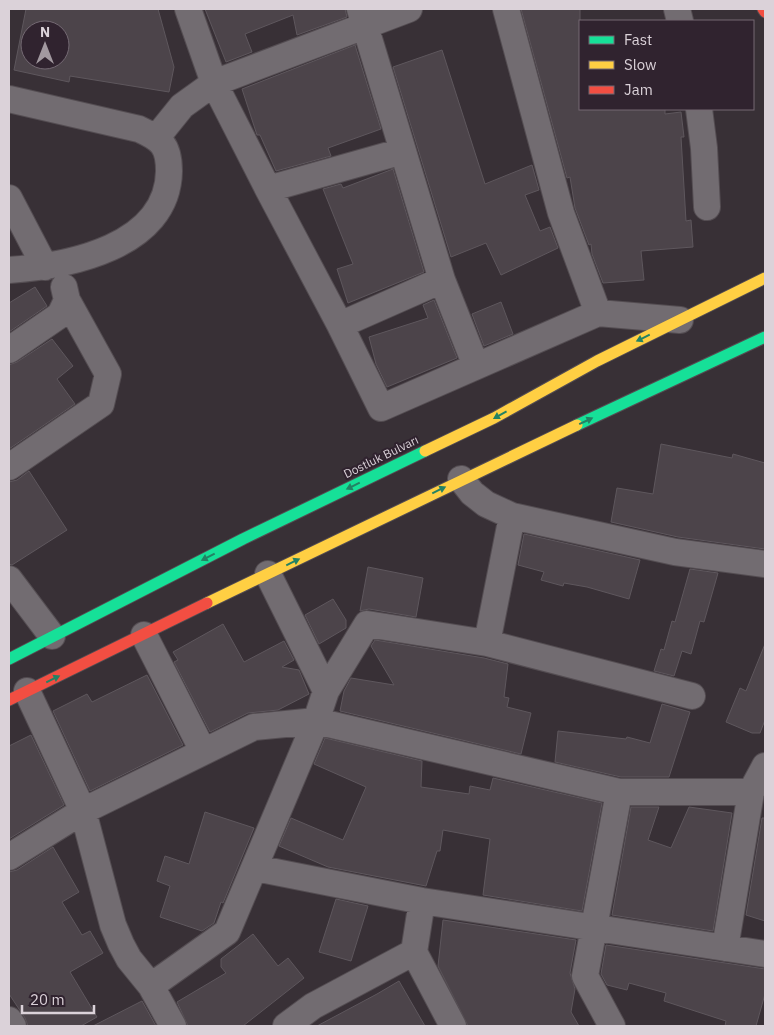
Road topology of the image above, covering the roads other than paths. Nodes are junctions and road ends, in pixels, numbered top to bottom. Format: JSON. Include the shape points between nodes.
{"nodes":[{"id":1,"x":188,"y":9,"type":"edge"},
{"id":2,"x":409,"y":9,"type":"edge"},
{"id":3,"x":506,"y":9,"type":"edge"},
{"id":4,"x":362,"y":17,"type":"edge"},
{"id":5,"x":214,"y":83,"type":"junction"},
{"id":6,"x":9,"y":99,"type":"edge"},
{"id":7,"x":699,"y":110,"type":"edge"},
{"id":8,"x":157,"y":137,"type":"junction"},
{"id":9,"x":403,"y":151,"type":"junction"},
{"id":10,"x":268,"y":189,"type":"junction"},
{"id":11,"x":9,"y":198,"type":"edge"},
{"id":12,"x":707,"y":207,"type":"dead end"},
{"id":13,"x":52,"y":266,"type":"junction"},
{"id":14,"x":9,"y":270,"type":"edge"},
{"id":15,"x":743,"y":276,"type":"dead end"},
{"id":16,"x":765,"y":278,"type":"edge"},
{"id":17,"x":442,"y":280,"type":"junction"},
{"id":18,"x":67,"y":300,"type":"junction"},
{"id":19,"x":708,"y":306,"type":"junction"},
{"id":20,"x":598,"y":313,"type":"junction"},
{"id":21,"x":680,"y":320,"type":"junction"},
{"id":22,"x":340,"y":325,"type":"junction"},
{"id":23,"x":765,"y":337,"type":"edge"},
{"id":24,"x":9,"y":350,"type":"edge"},
{"id":25,"x":476,"y":366,"type":"junction"},
{"id":26,"x":9,"y":467,"type":"edge"},
{"id":27,"x":461,"y":479,"type":"junction"},
{"id":28,"x":512,"y":516,"type":"junction"},
{"id":29,"x":765,"y":564,"type":"edge"},
{"id":30,"x":268,"y":574,"type":"junction"},
{"id":31,"x":9,"y":579,"type":"edge"},
{"id":32,"x":144,"y":634,"type":"junction"},
{"id":33,"x":52,"y":636,"type":"junction"},
{"id":34,"x":487,"y":643,"type":"junction"},
{"id":35,"x":9,"y":659,"type":"edge"},
{"id":36,"x":326,"y":692,"type":"junction"},
{"id":37,"x":18,"y":696,"type":"edge"},
{"id":38,"x":692,"y":696,"type":"dead end"},
{"id":39,"x":316,"y":721,"type":"junction"},
{"id":40,"x":203,"y":751,"type":"junction"},
{"id":41,"x":765,"y":766,"type":"edge"},
{"id":42,"x":619,"y":792,"type":"junction"},
{"id":43,"x":751,"y":792,"type":"junction"},
{"id":44,"x":83,"y":811,"type":"junction"},
{"id":45,"x":9,"y":857,"type":"edge"},
{"id":46,"x":255,"y":868,"type":"junction"},
{"id":47,"x":422,"y":901,"type":"junction"},
{"id":48,"x":594,"y":926,"type":"junction"},
{"id":49,"x":725,"y":948,"type":"junction"},
{"id":50,"x":414,"y":952,"type":"junction"},
{"id":51,"x":765,"y":954,"type":"edge"},
{"id":52,"x":151,"y":986,"type":"junction"},
{"id":53,"x":318,"y":1016,"type":"edge"},
{"id":54,"x":9,"y":1020,"type":"edge"},
{"id":55,"x":13,"y":1026,"type":"edge"},
{"id":56,"x":173,"y":1026,"type":"edge"},
{"id":57,"x":286,"y":1026,"type":"edge"},
{"id":58,"x":453,"y":1026,"type":"edge"},
{"id":59,"x":612,"y":1026,"type":"edge"}],
"edges":[{"from":1,"to":5,"type":"street"},
{"from":2,"to":4,"type":"street"},
{"from":3,"to":20,"type":"street","via":[[561,213]]},
{"from":4,"to":5,"type":"street"},
{"from":4,"to":9,"type":"street"},
{"from":5,"to":8,"type":"street","via":[[182,106]]},
{"from":5,"to":10,"type":"street"},
{"from":6,"to":8,"type":"street","via":[[139,129]]},
{"from":7,"to":12,"type":"street"},
{"from":8,"to":13,"type":"street","via":[[169,153],[168,178],[150,221],[122,243]]},
{"from":9,"to":10,"type":"street"},
{"from":9,"to":17,"type":"street"},
{"from":10,"to":22,"type":"street"},
{"from":11,"to":13,"type":"street"},
{"from":13,"to":14,"type":"street"},
{"from":13,"to":18,"type":"street"},
{"from":15,"to":19,"type":"main road"},
{"from":16,"to":19,"type":"main road","name":"Dostluk Bulvarı"},
{"from":17,"to":22,"type":"street"},
{"from":17,"to":25,"type":"street"},
{"from":18,"to":24,"type":"street","via":[[60,315]]},
{"from":18,"to":26,"type":"street","via":[[108,374],[101,404]]},
{"from":19,"to":21,"type":"main road","name":"Dostluk Bulvarı"},
{"from":20,"to":21,"type":"street"},
{"from":20,"to":25,"type":"street"},
{"from":21,"to":33,"type":"main road","name":"Dostluk Bulvarı","one_way":true,"via":[[494,418]]},
{"from":22,"to":25,"type":"street","via":[[381,408]]},
{"from":27,"to":23,"type":"main road","one_way":true},
{"from":27,"to":28,"type":"street","via":[[486,504]]},
{"from":30,"to":27,"type":"main road","one_way":true},
{"from":28,"to":29,"type":"street","via":[[675,552]]},
{"from":28,"to":34,"type":"street"},
{"from":30,"to":32,"type":"main road"},
{"from":30,"to":36,"type":"street"},
{"from":31,"to":33,"type":"street"},
{"from":37,"to":32,"type":"main road","one_way":true},
{"from":32,"to":40,"type":"street"},
{"from":33,"to":35,"type":"main road","name":"Dostluk Bulvarı"},
{"from":34,"to":36,"type":"street","via":[[367,624]]},
{"from":34,"to":38,"type":"street"},
{"from":36,"to":39,"type":"street"},
{"from":37,"to":44,"type":"street"},
{"from":39,"to":40,"type":"street","via":[[254,727]]},
{"from":39,"to":42,"type":"street"},
{"from":39,"to":46,"type":"street"},
{"from":40,"to":44,"type":"street"},
{"from":41,"to":43,"type":"street"},
{"from":42,"to":43,"type":"street"},
{"from":42,"to":48,"type":"street"},
{"from":43,"to":49,"type":"street"},
{"from":44,"to":45,"type":"street"},
{"from":44,"to":52,"type":"street","via":[[113,925],[129,959]]},
{"from":46,"to":47,"type":"street"},
{"from":46,"to":52,"type":"street","via":[[227,932]]},
{"from":47,"to":48,"type":"street"},
{"from":47,"to":50,"type":"street"},
{"from":48,"to":49,"type":"street"},
{"from":48,"to":59,"type":"street","via":[[585,976]]},
{"from":49,"to":51,"type":"street"},
{"from":50,"to":53,"type":"street"},
{"from":50,"to":58,"type":"street"},
{"from":52,"to":56,"type":"street"},
{"from":53,"to":57,"type":"street"},
{"from":54,"to":55,"type":"street"}]}
